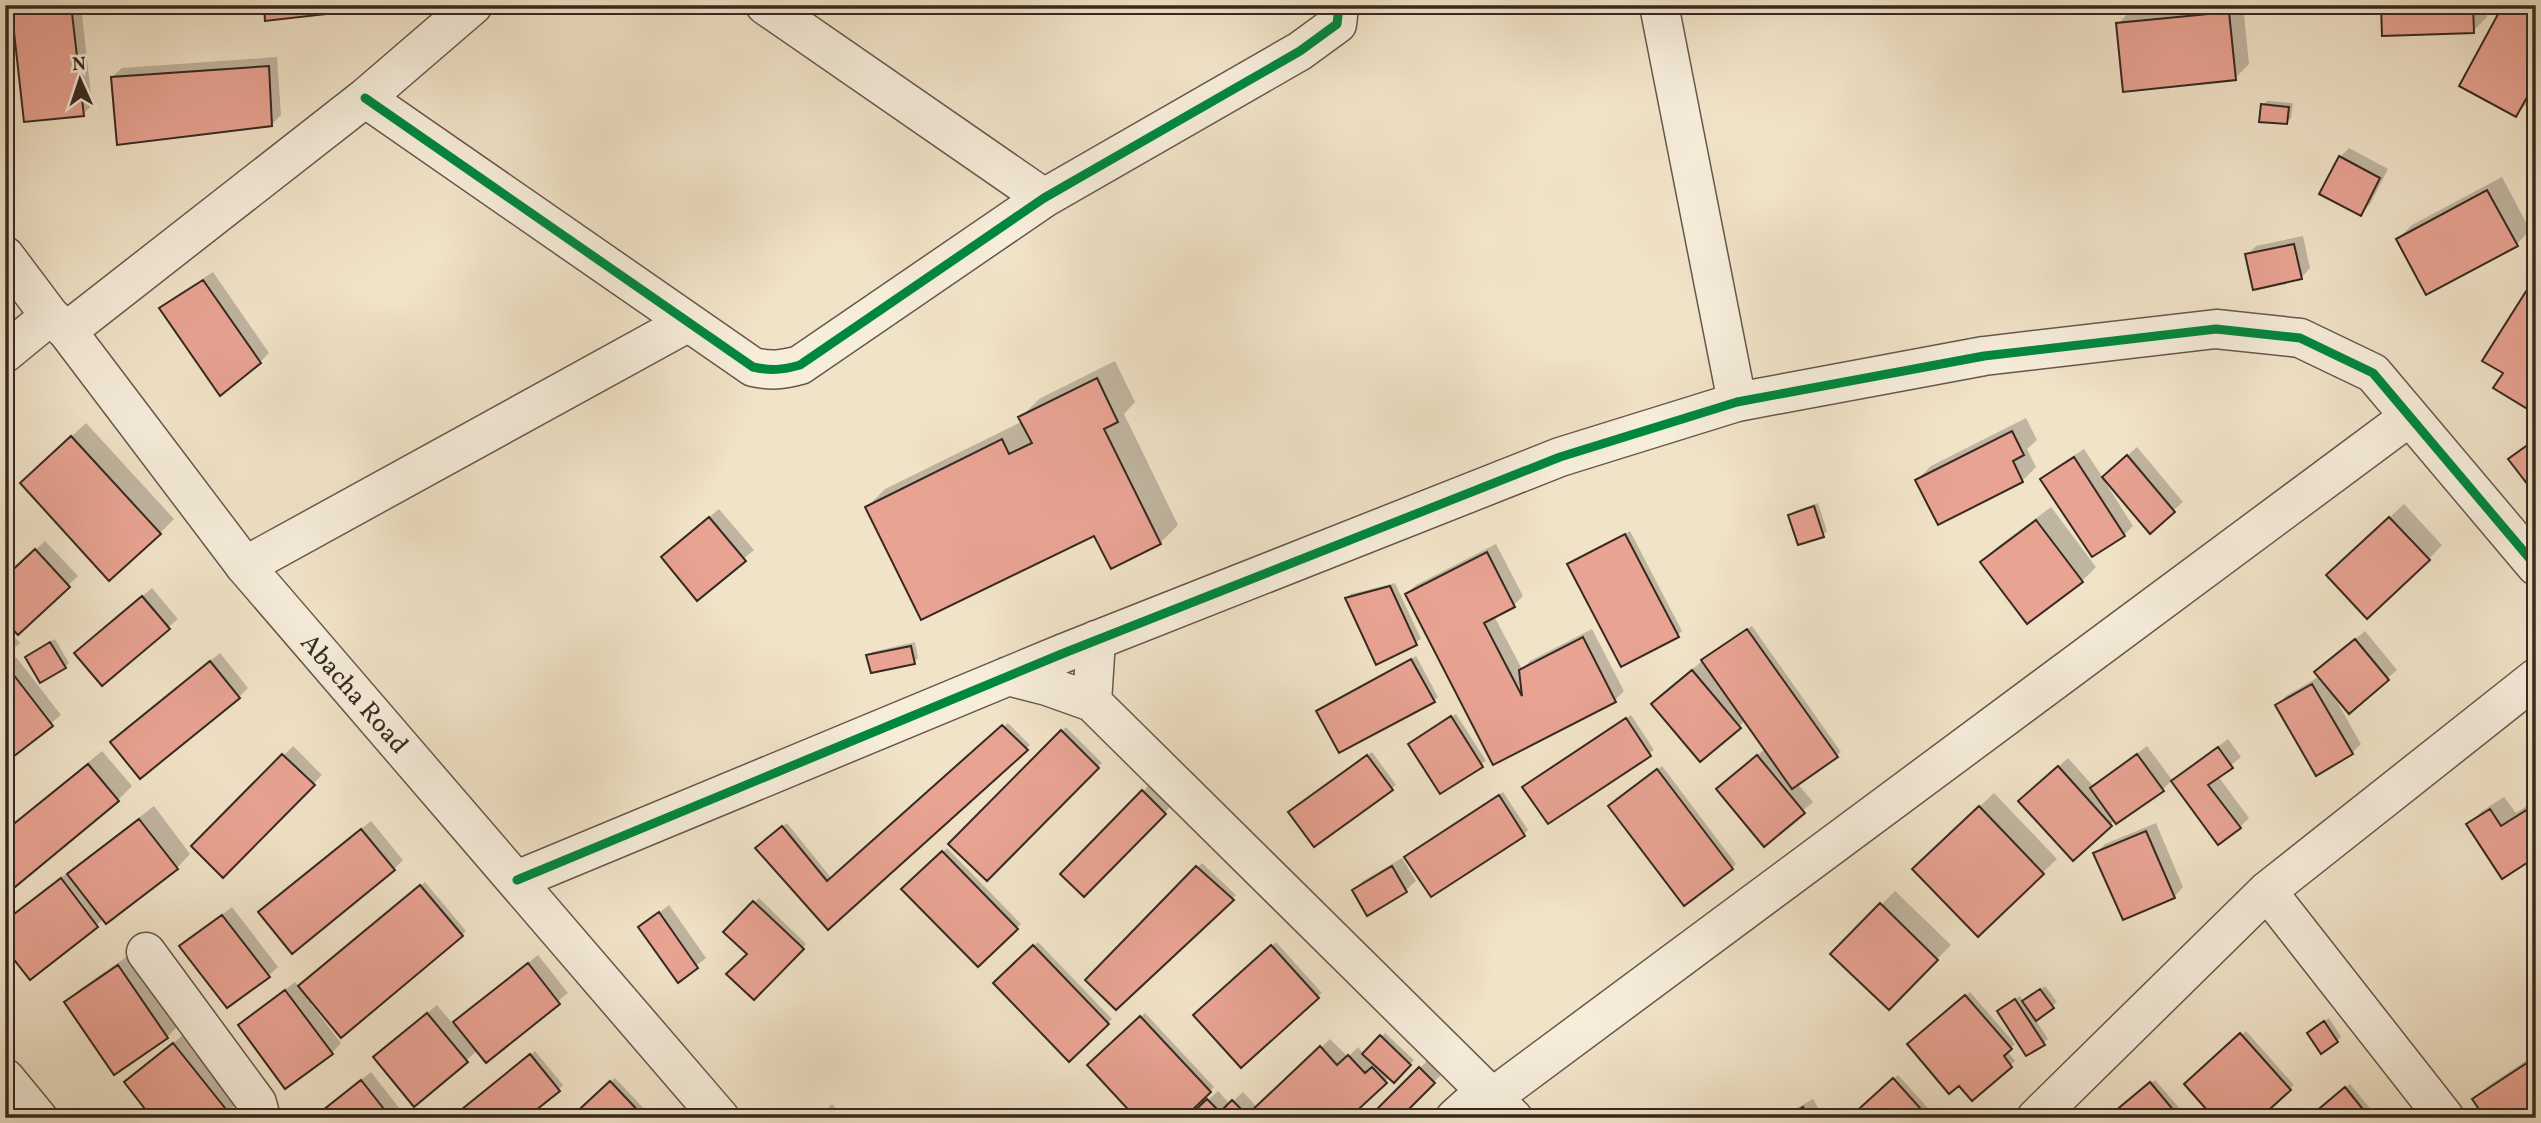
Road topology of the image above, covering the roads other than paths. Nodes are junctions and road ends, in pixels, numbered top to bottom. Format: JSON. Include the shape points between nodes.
{"nodes":[{"id":1,"x":473,"y":5,"type":"edge"},
{"id":2,"x":765,"y":5,"type":"edge"},
{"id":3,"x":1337,"y":5,"type":"edge"},
{"id":4,"x":1659,"y":5,"type":"edge"},
{"id":5,"x":365,"y":98,"type":"junction"},
{"id":6,"x":1044,"y":198,"type":"junction"},
{"id":7,"x":5,"y":256,"type":"edge"},
{"id":8,"x":58,"y":323,"type":"junction"},
{"id":9,"x":687,"y":323,"type":"junction"},
{"id":10,"x":5,"y":353,"type":"edge"},
{"id":11,"x":1738,"y":402,"type":"junction"},
{"id":12,"x":2409,"y":417,"type":"junction"},
{"id":13,"x":245,"y":566,"type":"junction"},
{"id":14,"x":2536,"y":566,"type":"edge"},
{"id":15,"x":1096,"y":640,"type":"junction"},
{"id":16,"x":1008,"y":676,"type":"junction"},
{"id":17,"x":2536,"y":678,"type":"edge"},
{"id":18,"x":1093,"y":702,"type":"junction"},
{"id":19,"x":517,"y":880,"type":"junction"},
{"id":20,"x":2267,"y":891,"type":"junction"},
{"id":21,"x":146,"y":952,"type":"dead end"},
{"id":22,"x":5,"y":1078,"type":"edge"},
{"id":23,"x":1497,"y":1101,"type":"edge"},
{"id":24,"x":38,"y":1118,"type":"edge"},
{"id":25,"x":261,"y":1118,"type":"edge"},
{"id":26,"x":720,"y":1118,"type":"edge"},
{"id":27,"x":1455,"y":1118,"type":"edge"},
{"id":28,"x":2036,"y":1118,"type":"edge"},
{"id":29,"x":2445,"y":1118,"type":"edge"}],
"edges":[{"from":1,"to":5,"type":"street"},
{"from":2,"to":6,"type":"street"},
{"from":3,"to":6,"type":"street","via":[[1338,24],[1300,51]]},
{"from":4,"to":11,"type":"street"},
{"from":5,"to":8,"type":"street"},
{"from":5,"to":9,"type":"street"},
{"from":6,"to":9,"type":"street","via":[[800,365],[781,371],[752,367]]},
{"from":7,"to":8,"type":"street","name":"Abacha Road"},
{"from":8,"to":10,"type":"street"},
{"from":8,"to":13,"type":"street","name":"Abacha Road"},
{"from":9,"to":13,"type":"street"},
{"from":11,"to":12,"type":"street","via":[[1984,356],[2216,329],[2300,338],[2373,373]]},
{"from":11,"to":15,"type":"street","via":[[1560,457]]},
{"from":12,"to":14,"type":"street"},
{"from":12,"to":23,"type":"street"},
{"from":13,"to":19,"type":"street","name":"Abacha Road"},
{"from":15,"to":16,"type":"street"},
{"from":15,"to":18,"type":"street"},
{"from":16,"to":18,"type":"street"},
{"from":16,"to":19,"type":"street"},
{"from":17,"to":20,"type":"street"},
{"from":18,"to":23,"type":"street"},
{"from":19,"to":26,"type":"street","name":"Abacha Road"},
{"from":20,"to":28,"type":"street"},
{"from":20,"to":29,"type":"street"},
{"from":21,"to":25,"type":"street","via":[[257,1103]]},
{"from":22,"to":24,"type":"street"},
{"from":23,"to":27,"type":"street"}]}
